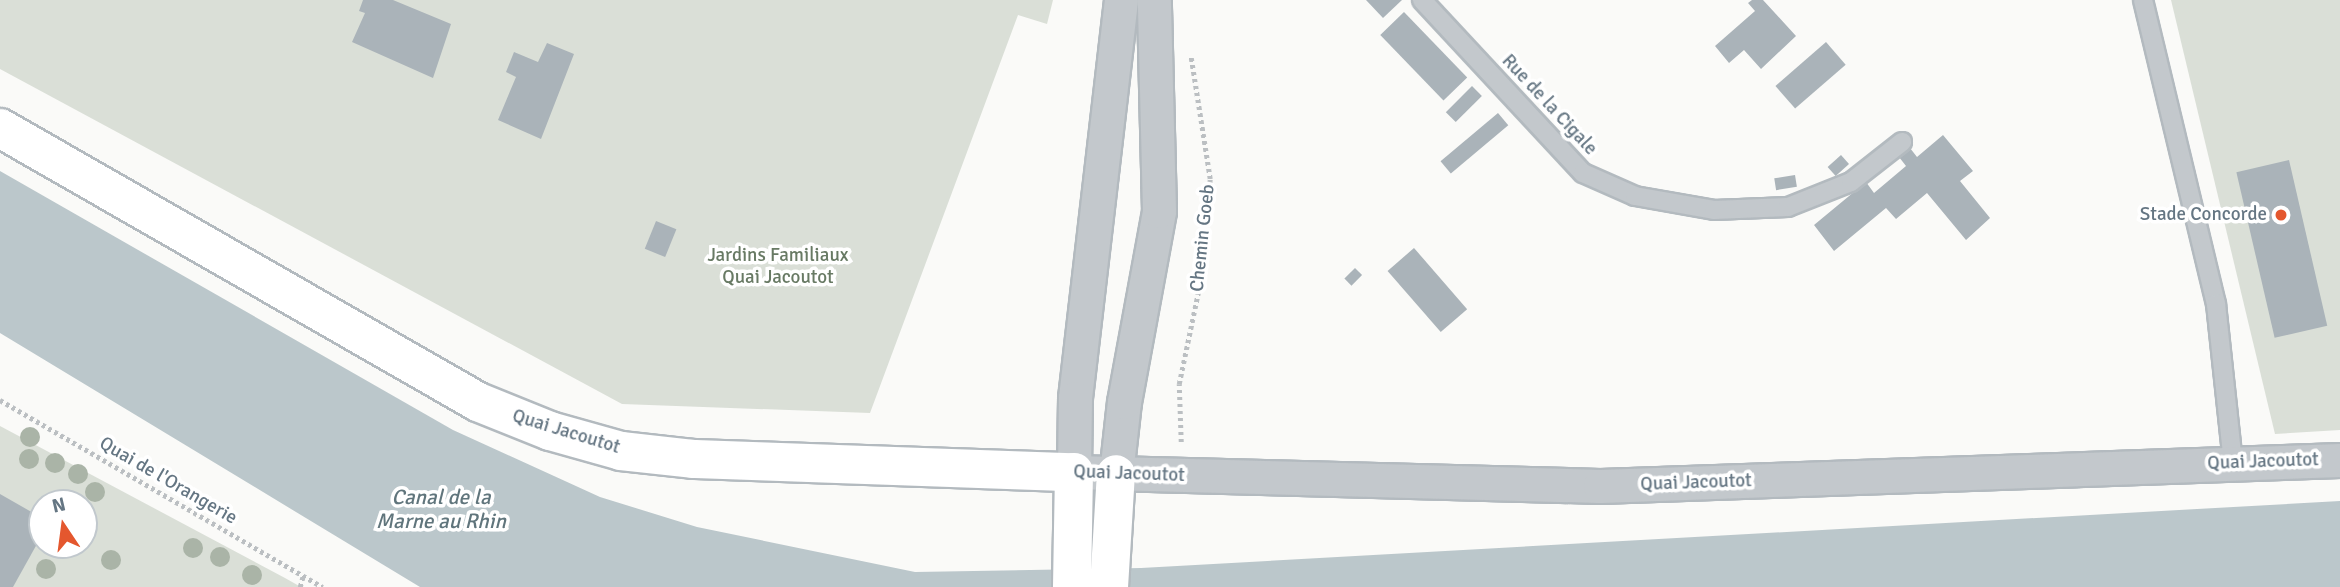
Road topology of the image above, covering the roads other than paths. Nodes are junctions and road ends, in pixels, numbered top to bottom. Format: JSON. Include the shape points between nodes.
{"nodes":[{"id":1,"x":1121,"y":0,"type":"edge"},
{"id":2,"x":1154,"y":0,"type":"edge"},
{"id":3,"x":1422,"y":0,"type":"edge"},
{"id":4,"x":2143,"y":0,"type":"edge"},
{"id":5,"x":0,"y":128,"type":"edge"},
{"id":6,"x":1902,"y":142,"type":"dead end"},
{"id":7,"x":2340,"y":460,"type":"edge"},
{"id":8,"x":2233,"y":463,"type":"junction"},
{"id":9,"x":1074,"y":472,"type":"junction"},
{"id":10,"x":1116,"y":474,"type":"junction"},
{"id":11,"x":1091,"y":528,"type":"junction"},
{"id":12,"x":1072,"y":587,"type":"edge"},
{"id":13,"x":1109,"y":587,"type":"edge"}],
"edges":[{"from":1,"to":9,"type":"street","via":[[1075,398]]},
{"from":2,"to":10,"type":"street","via":[[1159,211],[1124,402]]},
{"from":3,"to":6,"type":"lane","name":"Rue de la Cigale","via":[[1583,173],[1635,196],[1714,210],[1788,207],[1851,182]]},
{"from":4,"to":8,"type":"lane","via":[[2216,304]]},
{"from":5,"to":9,"type":"main road","name":"Quai Jacoutot","via":[[478,402],[550,431],[621,451],[693,459]]},
{"from":7,"to":8,"type":"street","name":"Quai Jacoutot"},
{"from":8,"to":10,"type":"street","name":"Quai Jacoutot","via":[[1600,486]]},
{"from":9,"to":10,"type":"street","name":"Quai Jacoutot"},
{"from":9,"to":11,"type":"main road"},
{"from":10,"to":11,"type":"main road"},
{"from":11,"to":12,"type":"main road"},
{"from":11,"to":13,"type":"main road"}]}
